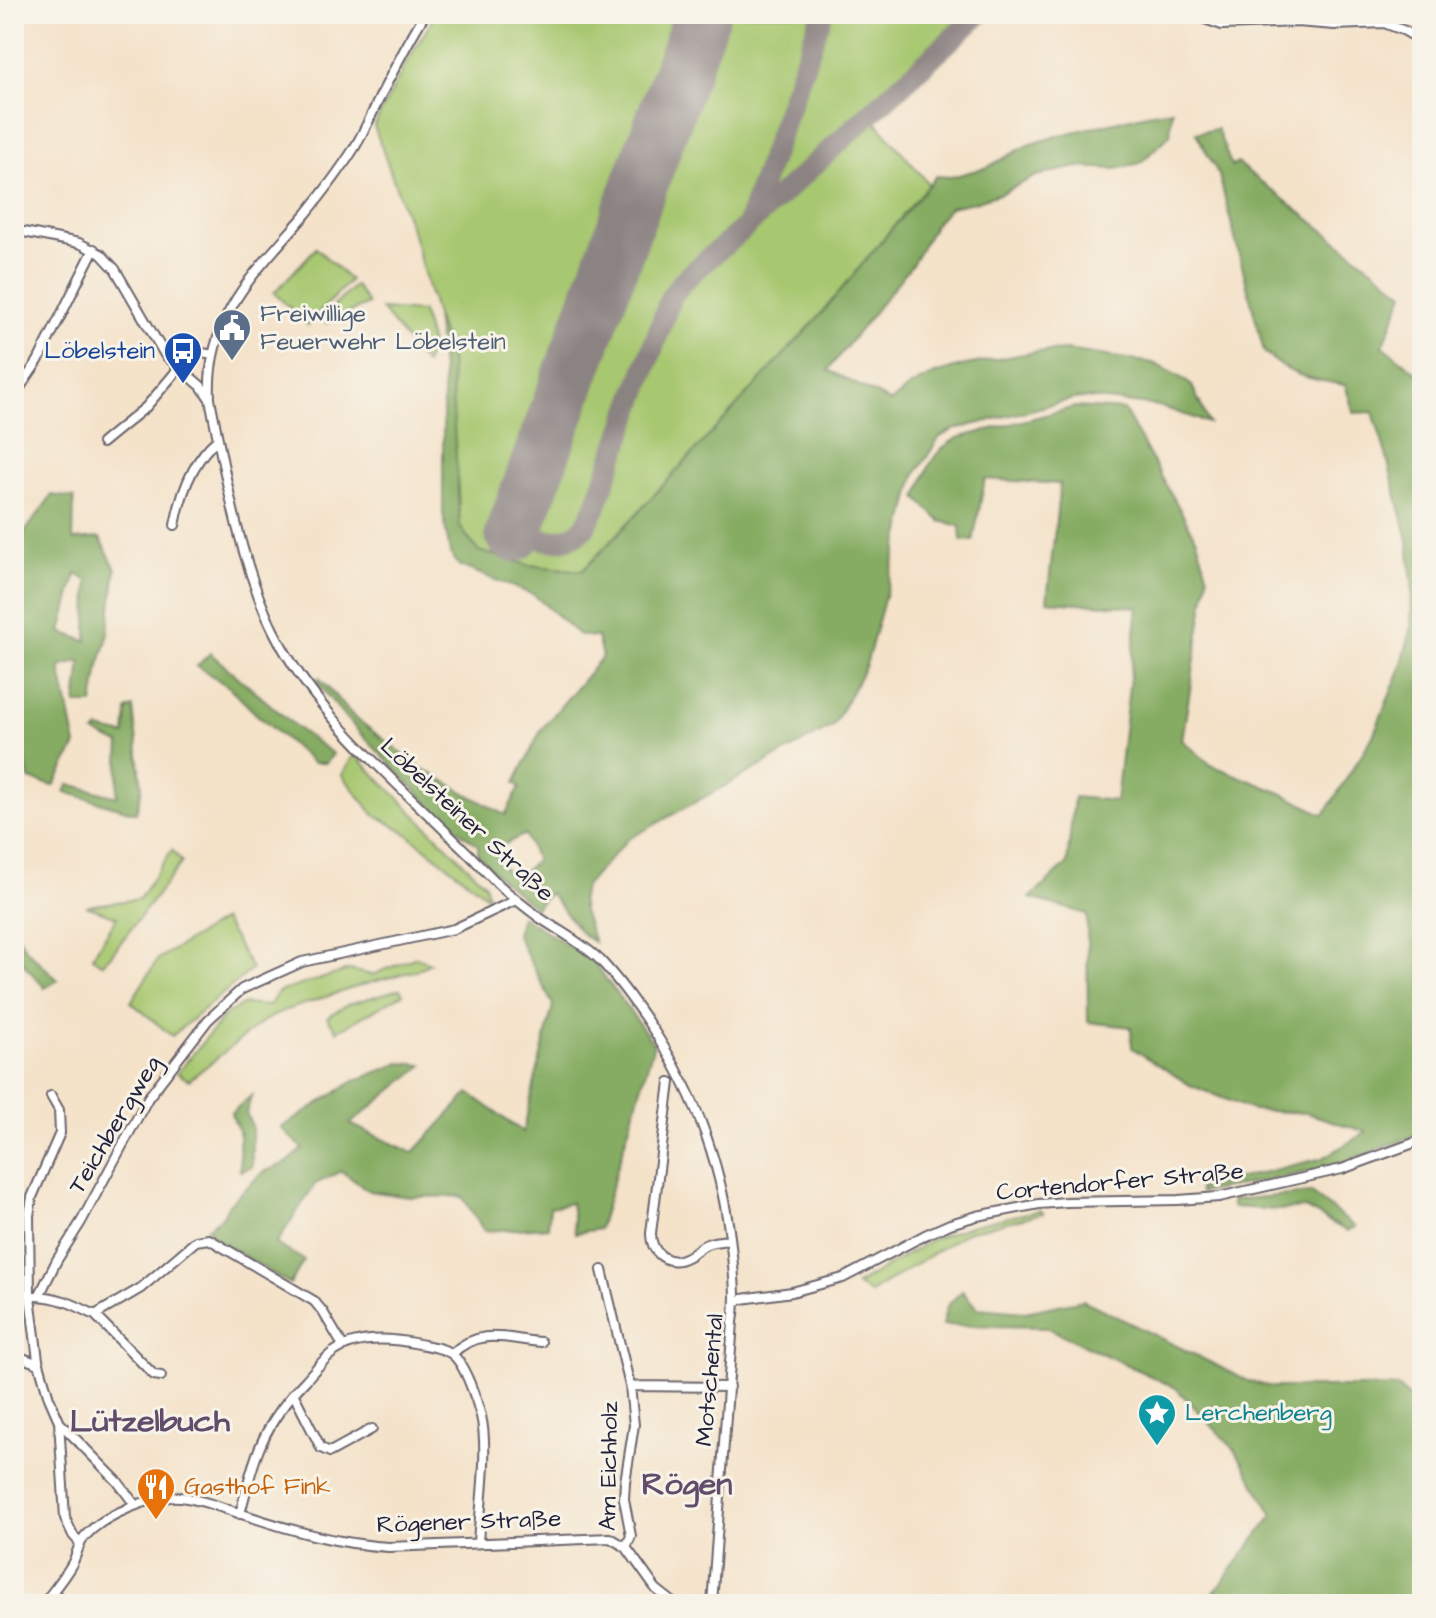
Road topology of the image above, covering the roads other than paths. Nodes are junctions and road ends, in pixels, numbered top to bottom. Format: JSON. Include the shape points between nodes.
{"nodes":[{"id":1,"x":425,"y":14,"type":"edge"},
{"id":2,"x":1190,"y":14,"type":"edge"},
{"id":3,"x":1422,"y":41,"type":"edge"},
{"id":4,"x":14,"y":230,"type":"edge"},
{"id":5,"x":94,"y":249,"type":"junction"},
{"id":6,"x":213,"y":355,"type":"junction"},
{"id":7,"x":178,"y":367,"type":"junction"},
{"id":8,"x":14,"y":396,"type":"edge"},
{"id":9,"x":210,"y":399,"type":"junction"},
{"id":10,"x":218,"y":439,"type":"junction"},
{"id":11,"x":102,"y":443,"type":"dead end"},
{"id":12,"x":175,"y":525,"type":"dead end"},
{"id":13,"x":516,"y":900,"type":"junction"},
{"id":14,"x":670,"y":1082,"type":"dead end"},
{"id":15,"x":51,"y":1096,"type":"dead end"},
{"id":16,"x":1422,"y":1140,"type":"edge"},
{"id":17,"x":730,"y":1240,"type":"junction"},
{"id":18,"x":602,"y":1270,"type":"dead end"},
{"id":19,"x":34,"y":1296,"type":"junction"},
{"id":20,"x":736,"y":1302,"type":"junction"},
{"id":21,"x":95,"y":1315,"type":"junction"},
{"id":22,"x":541,"y":1342,"type":"dead end"},
{"id":23,"x":343,"y":1346,"type":"junction"},
{"id":24,"x":452,"y":1354,"type":"junction"},
{"id":25,"x":14,"y":1355,"type":"edge"},
{"id":26,"x":39,"y":1364,"type":"junction"},
{"id":27,"x":161,"y":1376,"type":"dead end"},
{"id":28,"x":630,"y":1386,"type":"junction"},
{"id":29,"x":729,"y":1387,"type":"junction"},
{"id":30,"x":293,"y":1393,"type":"junction"},
{"id":31,"x":59,"y":1421,"type":"junction"},
{"id":32,"x":372,"y":1429,"type":"dead end"},
{"id":33,"x":135,"y":1505,"type":"junction"},
{"id":34,"x":240,"y":1514,"type":"junction"},
{"id":35,"x":80,"y":1543,"type":"junction"},
{"id":36,"x":478,"y":1543,"type":"junction"},
{"id":37,"x":626,"y":1547,"type":"junction"},
{"id":38,"x":53,"y":1592,"type":"junction"},
{"id":39,"x":43,"y":1604,"type":"edge"},
{"id":40,"x":66,"y":1604,"type":"edge"},
{"id":41,"x":675,"y":1604,"type":"edge"},
{"id":42,"x":712,"y":1604,"type":"edge"}],
"edges":[{"from":1,"to":6,"type":"street","name":"Löbelsteiner Straße","via":[[355,147],[231,305]]},
{"from":2,"to":3,"type":"street","via":[[1222,25],[1384,23]]},
{"from":4,"to":5,"type":"street"},
{"from":5,"to":7,"type":"street","via":[[115,269],[165,355]]},
{"from":5,"to":8,"type":"street","via":[[38,361]]},
{"from":6,"to":7,"type":"street","via":[[193,353]]},
{"from":6,"to":9,"type":"street","name":"Löbelsteiner Straße"},
{"from":7,"to":9,"type":"street"},
{"from":7,"to":11,"type":"street","via":[[146,407]]},
{"from":9,"to":10,"type":"street","name":"Löbelsteiner Straße"},
{"from":10,"to":12,"type":"street","via":[[191,476]]},
{"from":10,"to":13,"type":"street","name":"Löbelsteiner Straße","via":[[250,570],[267,618],[296,669],[345,731]]},
{"from":13,"to":17,"type":"street","name":"Löbelsteiner Straße","via":[[599,959],[668,1053],[713,1155]]},
{"from":13,"to":19,"type":"street","name":"Teichbergweg","via":[[454,929],[302,962],[242,989],[208,1020],[148,1098]]},
{"from":14,"to":17,"type":"street","via":[[652,1243],[661,1257],[674,1260],[709,1243]]},
{"from":15,"to":19,"type":"street","via":[[59,1110],[60,1133],[32,1197]]},
{"from":16,"to":20,"type":"street","name":"Cortendorfer Straße","via":[[1342,1169],[1219,1197],[1039,1204],[977,1216],[925,1235],[843,1278]]},
{"from":17,"to":20,"type":"street","name":"Löbelsteiner Straße"},
{"from":18,"to":28,"type":"street","name":"Am Eichholz"},
{"from":19,"to":21,"type":"street","via":[[55,1297]]},
{"from":19,"to":26,"type":"street"},
{"from":20,"to":29,"type":"street","name":"Motschental"},
{"from":21,"to":23,"type":"street","via":[[141,1288],[196,1241],[209,1239],[314,1301]]},
{"from":21,"to":27,"type":"street","via":[[154,1375]]},
{"from":22,"to":24,"type":"street","via":[[497,1335],[470,1341]]},
{"from":23,"to":24,"type":"street","via":[[390,1338]]},
{"from":23,"to":30,"type":"street"},
{"from":24,"to":36,"type":"street","via":[[462,1367],[483,1428]]},
{"from":25,"to":26,"type":"street"},
{"from":26,"to":31,"type":"street"},
{"from":28,"to":29,"type":"street","name":"Am Eichholz"},
{"from":28,"to":37,"type":"street","name":"Am Eichholz","via":[[634,1425],[625,1482],[631,1536]]},
{"from":29,"to":42,"type":"street","name":"Motschental"},
{"from":30,"to":32,"type":"street","via":[[326,1451]]},
{"from":30,"to":34,"type":"street","via":[[264,1434]]},
{"from":31,"to":33,"type":"street"},
{"from":31,"to":35,"type":"street","via":[[65,1518]]},
{"from":33,"to":34,"type":"street","name":"Rögener Straße","via":[[180,1497]]},
{"from":33,"to":35,"type":"street","name":"Rögener Straße"},
{"from":34,"to":36,"type":"street","name":"Rögener Straße","via":[[356,1545]]},
{"from":35,"to":38,"type":"street"},
{"from":36,"to":37,"type":"street","name":"Rögener Straße","via":[[603,1537]]},
{"from":37,"to":41,"type":"street","via":[[656,1589]]},
{"from":38,"to":39,"type":"street"},
{"from":38,"to":40,"type":"street"}]}
